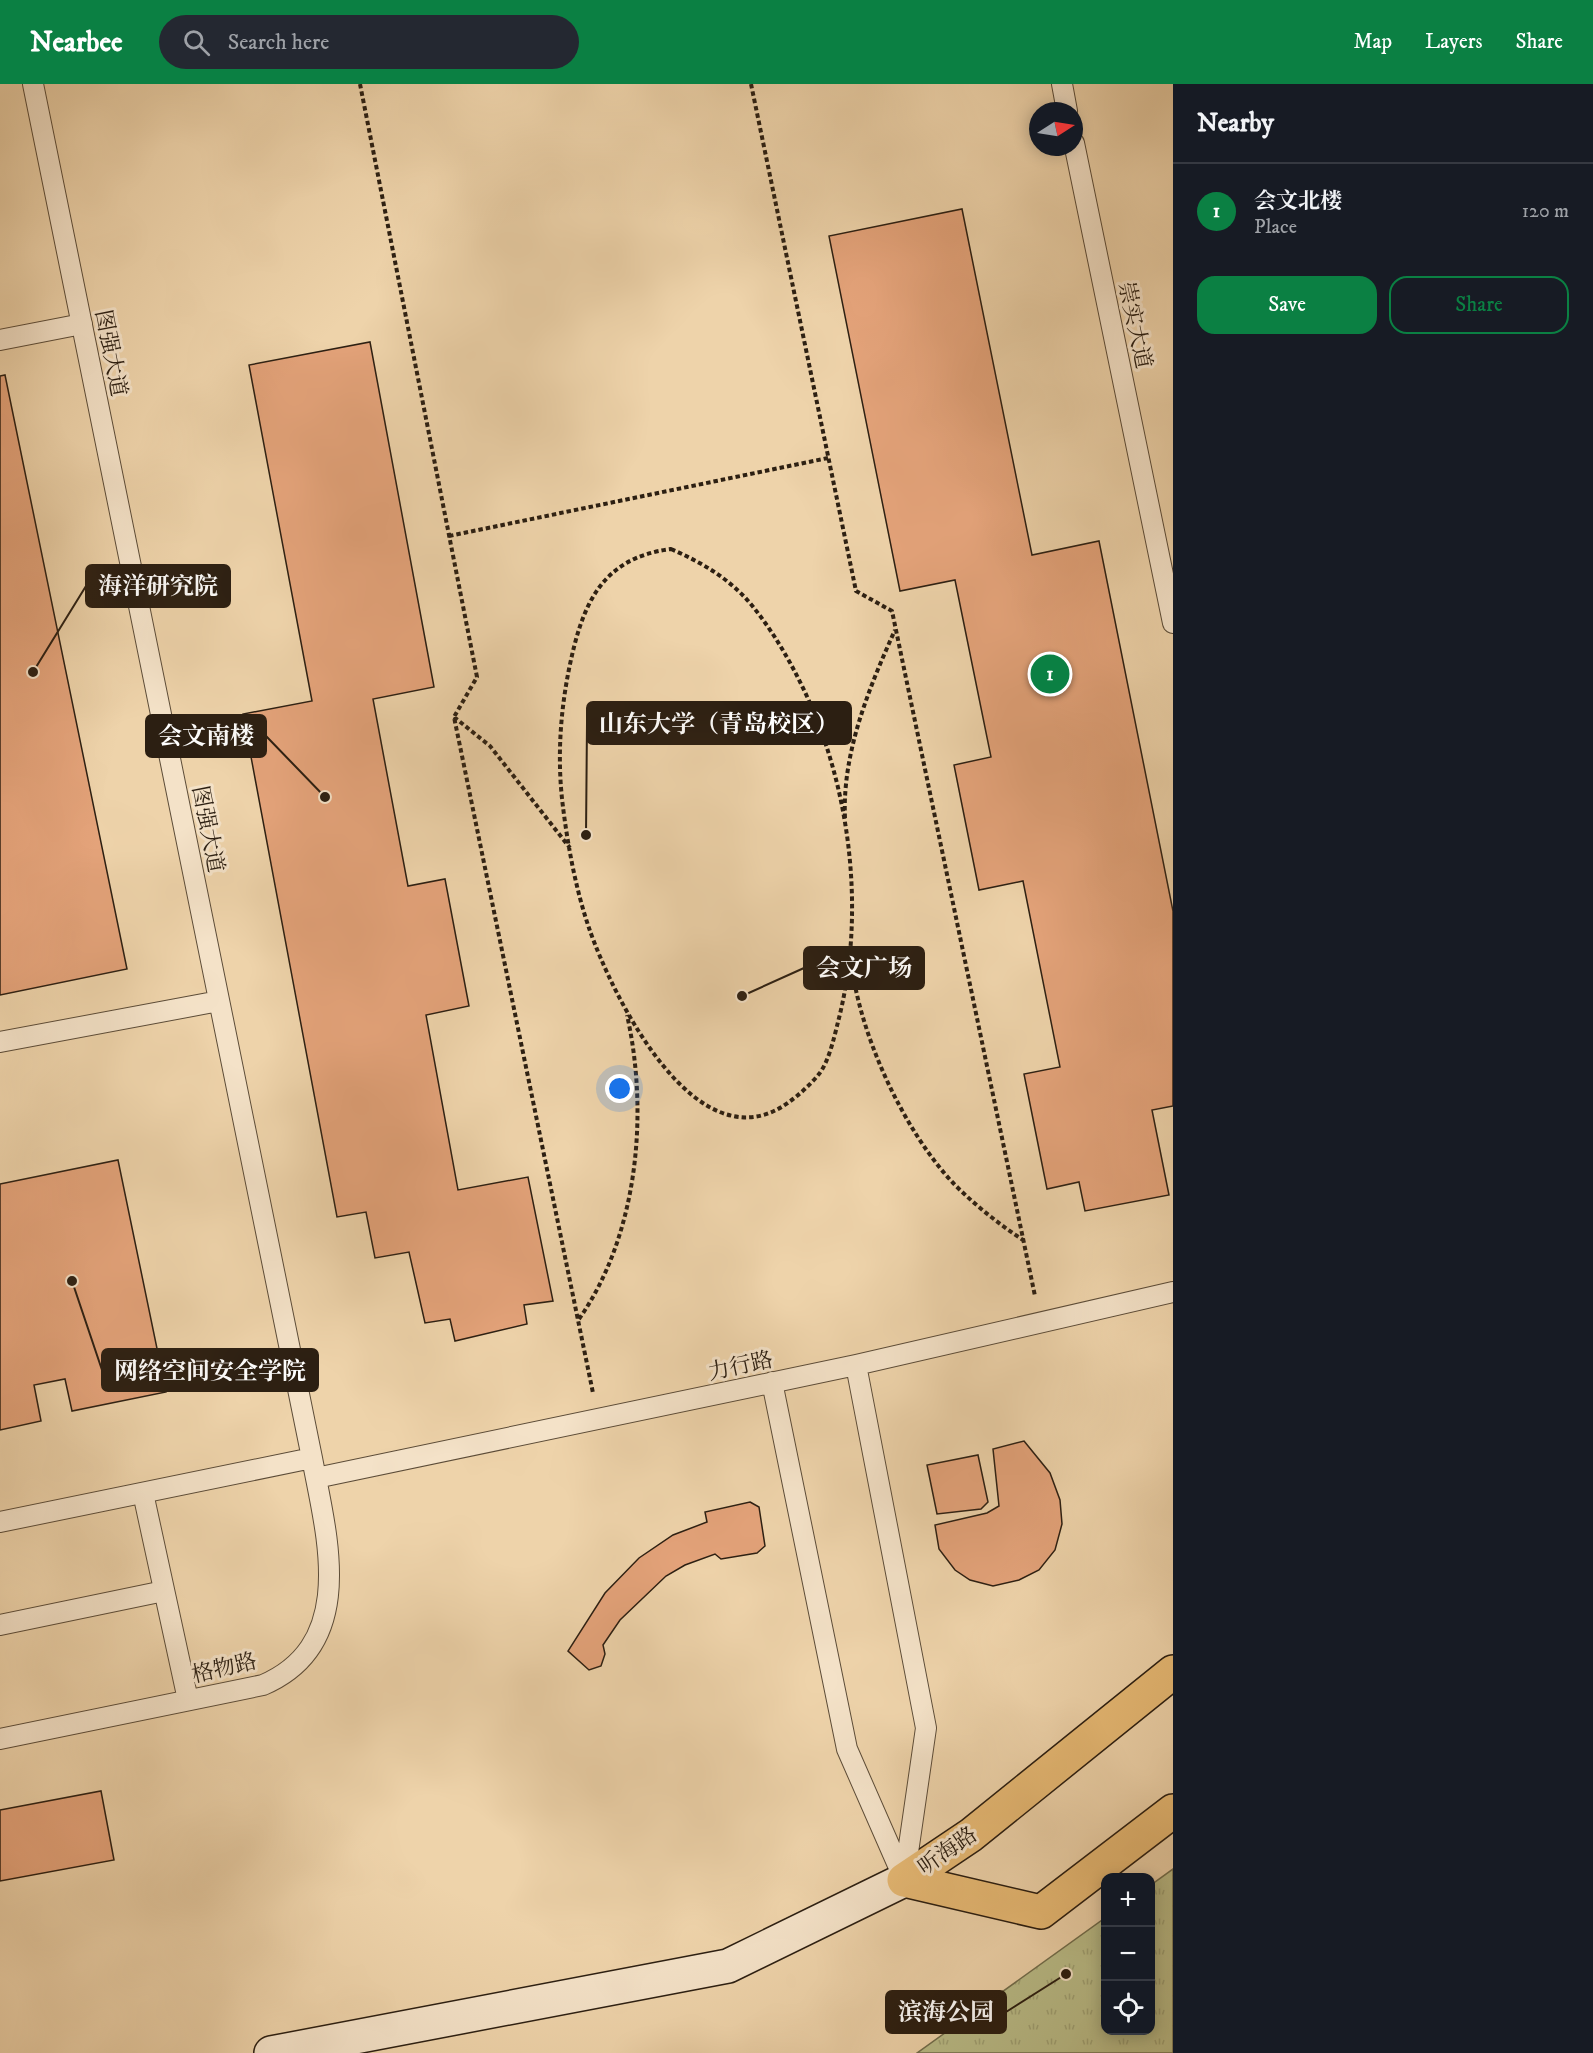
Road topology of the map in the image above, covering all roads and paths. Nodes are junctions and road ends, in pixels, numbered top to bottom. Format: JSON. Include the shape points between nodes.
{"nodes":[{"id":1,"x":33,"y":84,"type":"edge"},
{"id":2,"x":360,"y":84,"type":"edge"},
{"id":3,"x":751,"y":84,"type":"edge"},
{"id":4,"x":1062,"y":84,"type":"edge"},
{"id":5,"x":1065,"y":102,"type":"edge"},
{"id":6,"x":1077,"y":156,"type":"edge"},
{"id":7,"x":82,"y":324,"type":"junction"},
{"id":8,"x":0,"y":340,"type":"edge"},
{"id":9,"x":828,"y":458,"type":"junction"},
{"id":10,"x":449,"y":536,"type":"junction"},
{"id":11,"x":1173,"y":623,"type":"edge"},
{"id":12,"x":895,"y":629,"type":"junction"},
{"id":13,"x":454,"y":717,"type":"junction"},
{"id":14,"x":845,"y":835,"type":"junction"},
{"id":15,"x":570,"y":848,"type":"junction"},
{"id":16,"x":850,"y":949,"type":"junction"},
{"id":17,"x":219,"y":1000,"type":"junction"},
{"id":18,"x":626,"y":1011,"type":"junction"},
{"id":19,"x":0,"y":1042,"type":"edge"},
{"id":20,"x":1023,"y":1240,"type":"junction"},
{"id":21,"x":1173,"y":1292,"type":"edge"},
{"id":22,"x":578,"y":1320,"type":"junction"},
{"id":23,"x":1040,"y":1322,"type":"junction"},
{"id":24,"x":856,"y":1365,"type":"junction"},
{"id":25,"x":772,"y":1382,"type":"junction"},
{"id":26,"x":598,"y":1419,"type":"junction"},
{"id":27,"x":312,"y":1458,"type":"junction"},
{"id":28,"x":316,"y":1478,"type":"junction"},
{"id":29,"x":143,"y":1492,"type":"junction"},
{"id":30,"x":0,"y":1522,"type":"edge"},
{"id":31,"x":164,"y":1591,"type":"junction"},
{"id":32,"x":0,"y":1624,"type":"edge"},
{"id":33,"x":1173,"y":1672,"type":"edge"},
{"id":34,"x":188,"y":1700,"type":"junction"},
{"id":35,"x":0,"y":1739,"type":"edge"},
{"id":36,"x":1173,"y":1811,"type":"edge"},
{"id":37,"x":904,"y":1880,"type":"junction"},
{"id":38,"x":271,"y":2053,"type":"edge"}],
"edges":[{"from":1,"to":7,"type":"lane","name":"图强大道"},
{"from":2,"to":10,"type":"path"},
{"from":3,"to":9,"type":"path"},
{"from":4,"to":5,"type":"lane"},
{"from":6,"to":11,"type":"lane","name":"崇实大道"},
{"from":7,"to":8,"type":"lane"},
{"from":7,"to":17,"type":"lane","name":"图强大道"},
{"from":9,"to":10,"type":"path"},
{"from":9,"to":12,"type":"path","via":[[856,591],[892,611]]},
{"from":10,"to":13,"type":"path","via":[[477,677]]},
{"from":12,"to":14,"type":"path","via":[[859,721],[844,798]]},
{"from":12,"to":20,"type":"path"},
{"from":13,"to":15,"type":"path","via":[[490,746]]},
{"from":13,"to":22,"type":"path"},
{"from":14,"to":15,"type":"path","via":[[834,778],[813,709],[776,639],[732,585],[704,563],[671,549],[630,559],[605,577],[586,608],[573,648],[562,705],[562,805]]},
{"from":14,"to":16,"type":"path","via":[[852,913]]},
{"from":15,"to":18,"type":"path","via":[[588,927]]},
{"from":16,"to":18,"type":"path","via":[[846,990],[821,1072],[776,1112],[735,1116],[706,1106],[658,1061]]},
{"from":16,"to":20,"type":"path","via":[[853,982],[866,1029],[901,1108],[954,1184]]},
{"from":17,"to":19,"type":"lane"},
{"from":17,"to":27,"type":"lane","name":"图强大道"},
{"from":18,"to":22,"type":"path","via":[[638,1089],[631,1185],[606,1271]]},
{"from":20,"to":23,"type":"path"},
{"from":21,"to":23,"type":"lane","name":"力行路"},
{"from":22,"to":26,"type":"path"},
{"from":23,"to":24,"type":"lane","name":"力行路"},
{"from":24,"to":25,"type":"lane","name":"力行路"},
{"from":24,"to":37,"type":"lane","via":[[926,1728]]},
{"from":25,"to":26,"type":"lane","name":"力行路"},
{"from":25,"to":37,"type":"lane","via":[[847,1749]]},
{"from":26,"to":28,"type":"lane","name":"力行路"},
{"from":27,"to":28,"type":"lane","name":"图强大道"},
{"from":27,"to":29,"type":"lane"},
{"from":28,"to":34,"type":"lane","name":"格物路","via":[[331,1583],[319,1631],[308,1650],[282,1677],[263,1685]]},
{"from":29,"to":30,"type":"lane"},
{"from":29,"to":31,"type":"lane"},
{"from":31,"to":32,"type":"lane"},
{"from":31,"to":34,"type":"lane"},
{"from":33,"to":37,"type":"main road","name":"听海路","via":[[971,1835]]},
{"from":34,"to":35,"type":"lane","name":"格物路"},
{"from":36,"to":37,"type":"main road","name":"听海路","via":[[1041,1912]]},
{"from":37,"to":38,"type":"main road","via":[[728,1966]]}]}
